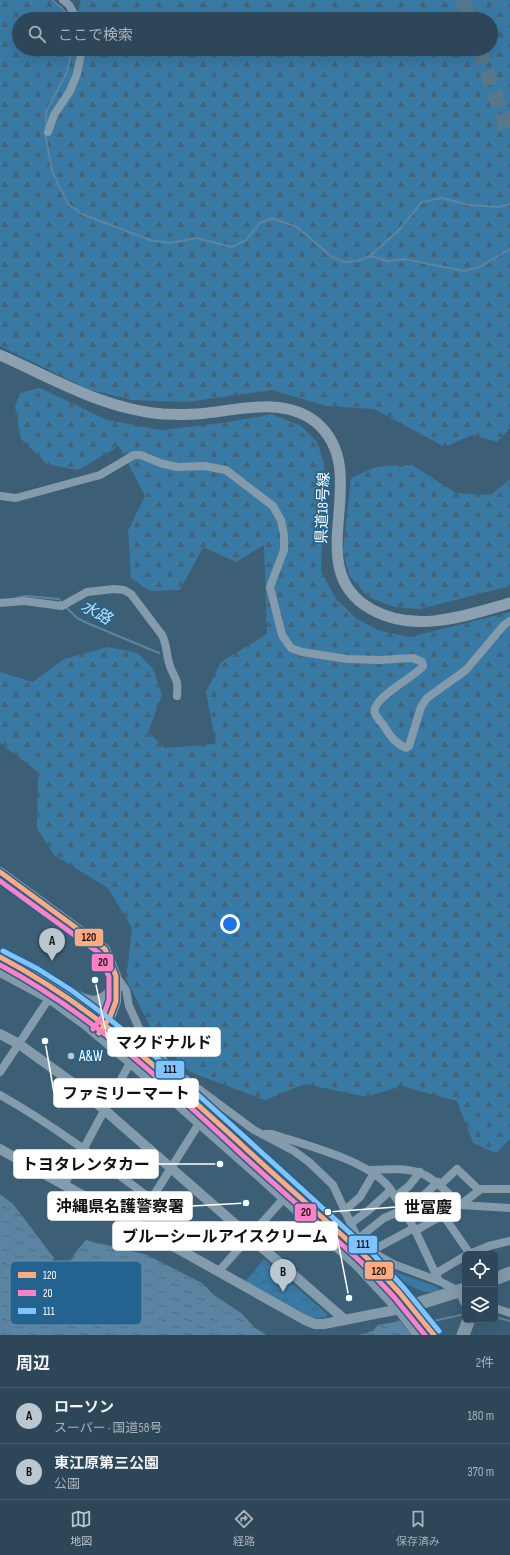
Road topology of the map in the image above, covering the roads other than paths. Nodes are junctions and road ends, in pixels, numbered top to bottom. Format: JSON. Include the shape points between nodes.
{"nodes":[{"id":1,"x":63,"y":0,"type":"edge"},
{"id":2,"x":73,"y":12,"type":"edge"},
{"id":3,"x":80,"y":56,"type":"edge"},
{"id":4,"x":48,"y":132,"type":"dead end"},
{"id":5,"x":0,"y":355,"type":"edge"},
{"id":6,"x":0,"y":496,"type":"edge"},
{"id":7,"x":0,"y":603,"type":"edge"},
{"id":8,"x":510,"y":603,"type":"edge"},
{"id":9,"x":510,"y":621,"type":"edge"},
{"id":10,"x":177,"y":696,"type":"dead end"},
{"id":11,"x":0,"y":872,"type":"edge"},
{"id":12,"x":0,"y":958,"type":"edge"},
{"id":13,"x":0,"y":970,"type":"edge"},
{"id":14,"x":116,"y":981,"type":"junction"},
{"id":15,"x":52,"y":992,"type":"junction"},
{"id":16,"x":102,"y":1029,"type":"junction"},
{"id":17,"x":0,"y":1034,"type":"edge"},
{"id":18,"x":19,"y":1044,"type":"junction"},
{"id":19,"x":131,"y":1061,"type":"junction"},
{"id":20,"x":0,"y":1072,"type":"edge"},
{"id":21,"x":0,"y":1095,"type":"edge"},
{"id":22,"x":104,"y":1110,"type":"junction"},
{"id":23,"x":200,"y":1122,"type":"junction"},
{"id":24,"x":261,"y":1134,"type":"junction"},
{"id":25,"x":311,"y":1147,"type":"junction"},
{"id":26,"x":0,"y":1149,"type":"edge"},
{"id":27,"x":84,"y":1149,"type":"junction"},
{"id":28,"x":305,"y":1160,"type":"junction"},
{"id":29,"x":171,"y":1167,"type":"junction"},
{"id":30,"x":372,"y":1172,"type":"junction"},
{"id":31,"x":420,"y":1172,"type":"junction"},
{"id":32,"x":439,"y":1184,"type":"junction"},
{"id":33,"x":64,"y":1185,"type":"junction"},
{"id":34,"x":510,"y":1189,"type":"edge"},
{"id":35,"x":480,"y":1190,"type":"junction"},
{"id":36,"x":393,"y":1194,"type":"junction"},
{"id":37,"x":285,"y":1197,"type":"junction"},
{"id":38,"x":471,"y":1197,"type":"junction"},
{"id":39,"x":150,"y":1199,"type":"junction"},
{"id":40,"x":460,"y":1205,"type":"junction"},
{"id":41,"x":470,"y":1206,"type":"junction"},
{"id":42,"x":510,"y":1208,"type":"edge"},
{"id":43,"x":344,"y":1210,"type":"junction"},
{"id":44,"x":404,"y":1212,"type":"junction"},
{"id":45,"x":442,"y":1215,"type":"junction"},
{"id":46,"x":350,"y":1224,"type":"junction"},
{"id":47,"x":135,"y":1225,"type":"junction"},
{"id":48,"x":415,"y":1229,"type":"junction"},
{"id":49,"x":249,"y":1237,"type":"junction"},
{"id":50,"x":359,"y":1238,"type":"junction"},
{"id":51,"x":510,"y":1241,"type":"edge"},
{"id":52,"x":372,"y":1250,"type":"junction"},
{"id":53,"x":467,"y":1251,"type":"edge"},
{"id":54,"x":476,"y":1251,"type":"edge"},
{"id":55,"x":462,"y":1258,"type":"edge"},
{"id":56,"x":218,"y":1272,"type":"junction"},
{"id":57,"x":510,"y":1273,"type":"edge"},
{"id":58,"x":437,"y":1277,"type":"junction"},
{"id":59,"x":498,"y":1277,"type":"edge"},
{"id":60,"x":462,"y":1296,"type":"edge"},
{"id":61,"x":462,"y":1298,"type":"edge"},
{"id":62,"x":498,"y":1309,"type":"edge"},
{"id":63,"x":410,"y":1312,"type":"junction"},
{"id":64,"x":510,"y":1312,"type":"edge"},
{"id":65,"x":345,"y":1320,"type":"junction"},
{"id":66,"x":469,"y":1326,"type":"edge"},
{"id":67,"x":429,"y":1334,"type":"edge"},
{"id":68,"x":463,"y":1335,"type":"edge"}],
"edges":[{"from":1,"to":2,"type":"street"},
{"from":3,"to":4,"type":"street","via":[[70,92],[54,115]]},
{"from":5,"to":8,"type":"main road","name":"県道18号線","via":[[103,401],[151,413],[195,414],[278,407],[306,416],[326,434],[337,452],[341,471],[337,564],[346,585],[367,607],[398,620],[435,622]]},
{"from":6,"to":9,"type":"street","via":[[16,498],[100,475],[134,455],[141,454],[160,463],[177,467],[204,466],[226,470],[273,506],[280,520],[284,550],[270,587],[282,635],[291,648],[308,654],[347,659],[413,658],[422,662],[417,673],[391,690],[374,709],[386,730],[396,742],[406,748],[409,746],[421,707],[427,698],[466,670]]},
{"from":7,"to":10,"type":"street","via":[[24,601],[62,606],[87,592],[124,590],[131,594],[166,642],[169,663],[178,681]]},
{"from":11,"to":14,"type":"street","via":[[105,950]]},
{"from":12,"to":15,"type":"highway"},
{"from":13,"to":15,"type":"highway"},
{"from":14,"to":15,"type":"highway","via":[[104,1000],[93,1003],[84,1002],[66,991]]},
{"from":14,"to":16,"type":"street","via":[[116,1001]]},
{"from":14,"to":24,"type":"street","via":[[126,990],[129,1006],[140,1030],[156,1053],[195,1088]]},
{"from":15,"to":16,"type":"highway"},
{"from":15,"to":18,"type":"street"},
{"from":16,"to":19,"type":"highway"},
{"from":16,"to":63,"type":"highway","via":[[136,1050],[333,1226],[367,1258]]},
{"from":17,"to":18,"type":"street"},
{"from":18,"to":20,"type":"street"},
{"from":18,"to":22,"type":"street"},
{"from":19,"to":22,"type":"street"},
{"from":19,"to":23,"type":"highway"},
{"from":21,"to":27,"type":"street","via":[[32,1113]]},
{"from":22,"to":27,"type":"street"},
{"from":22,"to":29,"type":"street"},
{"from":23,"to":29,"type":"street"},
{"from":23,"to":37,"type":"highway"},
{"from":24,"to":25,"type":"street","via":[[272,1134]]},
{"from":24,"to":28,"type":"street","via":[[294,1151]]},
{"from":25,"to":28,"type":"street"},
{"from":25,"to":30,"type":"street"},
{"from":26,"to":33,"type":"street"},
{"from":27,"to":33,"type":"street"},
{"from":27,"to":39,"type":"street"},
{"from":28,"to":43,"type":"street","via":[[333,1185]]},
{"from":29,"to":39,"type":"street"},
{"from":29,"to":49,"type":"street"},
{"from":30,"to":31,"type":"street","via":[[401,1168]]},
{"from":30,"to":36,"type":"street"},
{"from":30,"to":43,"type":"street","via":[[360,1197]]},
{"from":31,"to":32,"type":"street"},
{"from":31,"to":36,"type":"street","via":[[409,1186]]},
{"from":32,"to":35,"type":"street","via":[[458,1170]]},
{"from":32,"to":40,"type":"street"},
{"from":32,"to":44,"type":"street"},
{"from":33,"to":47,"type":"street"},
{"from":34,"to":35,"type":"street"},
{"from":35,"to":38,"type":"street"},
{"from":36,"to":44,"type":"street"},
{"from":36,"to":46,"type":"street"},
{"from":37,"to":49,"type":"street"},
{"from":37,"to":63,"type":"highway"},
{"from":38,"to":40,"type":"street"},
{"from":38,"to":41,"type":"street"},
{"from":39,"to":47,"type":"street"},
{"from":40,"to":41,"type":"street"},
{"from":40,"to":45,"type":"street"},
{"from":41,"to":42,"type":"street"},
{"from":43,"to":46,"type":"street"},
{"from":44,"to":48,"type":"street"},
{"from":44,"to":50,"type":"street","via":[[384,1218]]},
{"from":45,"to":48,"type":"street"},
{"from":45,"to":53,"type":"street"},
{"from":46,"to":50,"type":"street"},
{"from":47,"to":56,"type":"street"},
{"from":48,"to":52,"type":"street"},
{"from":48,"to":58,"type":"street"},
{"from":49,"to":56,"type":"street"},
{"from":49,"to":65,"type":"street"},
{"from":50,"to":52,"type":"street"},
{"from":51,"to":54,"type":"street"},
{"from":52,"to":58,"type":"street","via":[[393,1264]]},
{"from":55,"to":58,"type":"street"},
{"from":56,"to":65,"type":"street","via":[[315,1324]]},
{"from":57,"to":59,"type":"highway"},
{"from":58,"to":60,"type":"street"},
{"from":61,"to":63,"type":"highway"},
{"from":62,"to":64,"type":"street"},
{"from":63,"to":65,"type":"street"},
{"from":63,"to":67,"type":"highway"},
{"from":66,"to":68,"type":"highway"}]}
